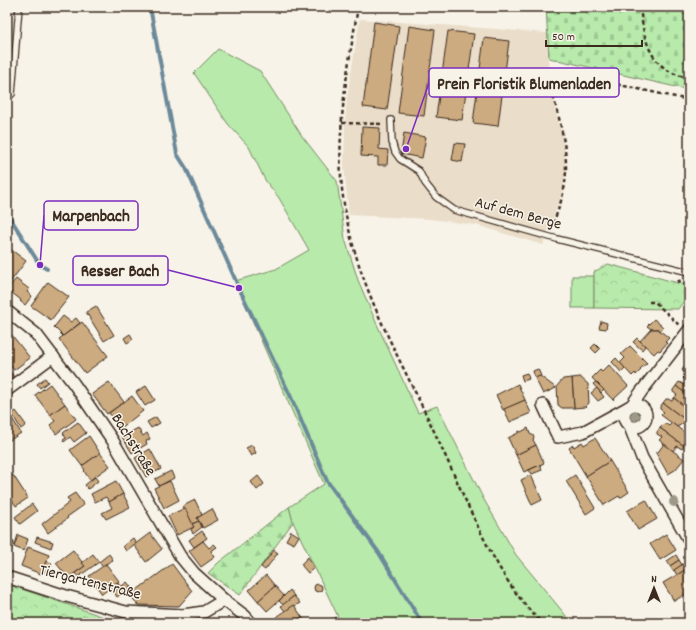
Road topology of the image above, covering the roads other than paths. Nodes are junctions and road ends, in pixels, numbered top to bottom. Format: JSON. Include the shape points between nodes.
{"nodes":[{"id":1,"x":19,"y":7,"type":"edge"},
{"id":2,"x":7,"y":98,"type":"edge"},
{"id":3,"x":391,"y":122,"type":"road end"},
{"id":4,"x":689,"y":272,"type":"edge"},
{"id":5,"x":7,"y":311,"type":"edge"},
{"id":6,"x":688,"y":331,"type":"edge"},
{"id":7,"x":53,"y":356,"type":"junction"},
{"id":8,"x":7,"y":390,"type":"edge"},
{"id":9,"x":543,"y":405,"type":"dead end"},
{"id":10,"x":630,"y":407,"type":"junction"},
{"id":11,"x":630,"y":427,"type":"junction"},
{"id":12,"x":689,"y":540,"type":"edge"},
{"id":13,"x":7,"y":577,"type":"edge"},
{"id":14,"x":224,"y":600,"type":"junction"},
{"id":15,"x":251,"y":623,"type":"edge"}],
"edges":[{"from":1,"to":2,"type":"lane","via":[[12,94]]},
{"from":3,"to":4,"type":"lane","name":"Auf dem Berge","via":[[392,142],[400,159],[419,171],[436,197],[454,210]]},
{"from":5,"to":7,"type":"street","name":"Bachstraße","via":[[36,334]]},
{"from":6,"to":10,"type":"street"},
{"from":7,"to":8,"type":"street"},
{"from":7,"to":14,"type":"street","name":"Bachstraße","via":[[113,441],[180,556],[194,573]]},
{"from":9,"to":10,"type":"street","via":[[558,437],[583,432]]},
{"from":10,"to":11,"type":"street","via":[[624,412],[623,418]]},
{"from":10,"to":11,"type":"street","via":[[638,405],[646,412],[646,418],[640,426]]},
{"from":11,"to":12,"type":"street","via":[[642,458]]},
{"from":13,"to":14,"type":"street","name":"Tiergartenstraße","via":[[126,612],[183,615],[204,612]]},
{"from":14,"to":15,"type":"street"}]}
